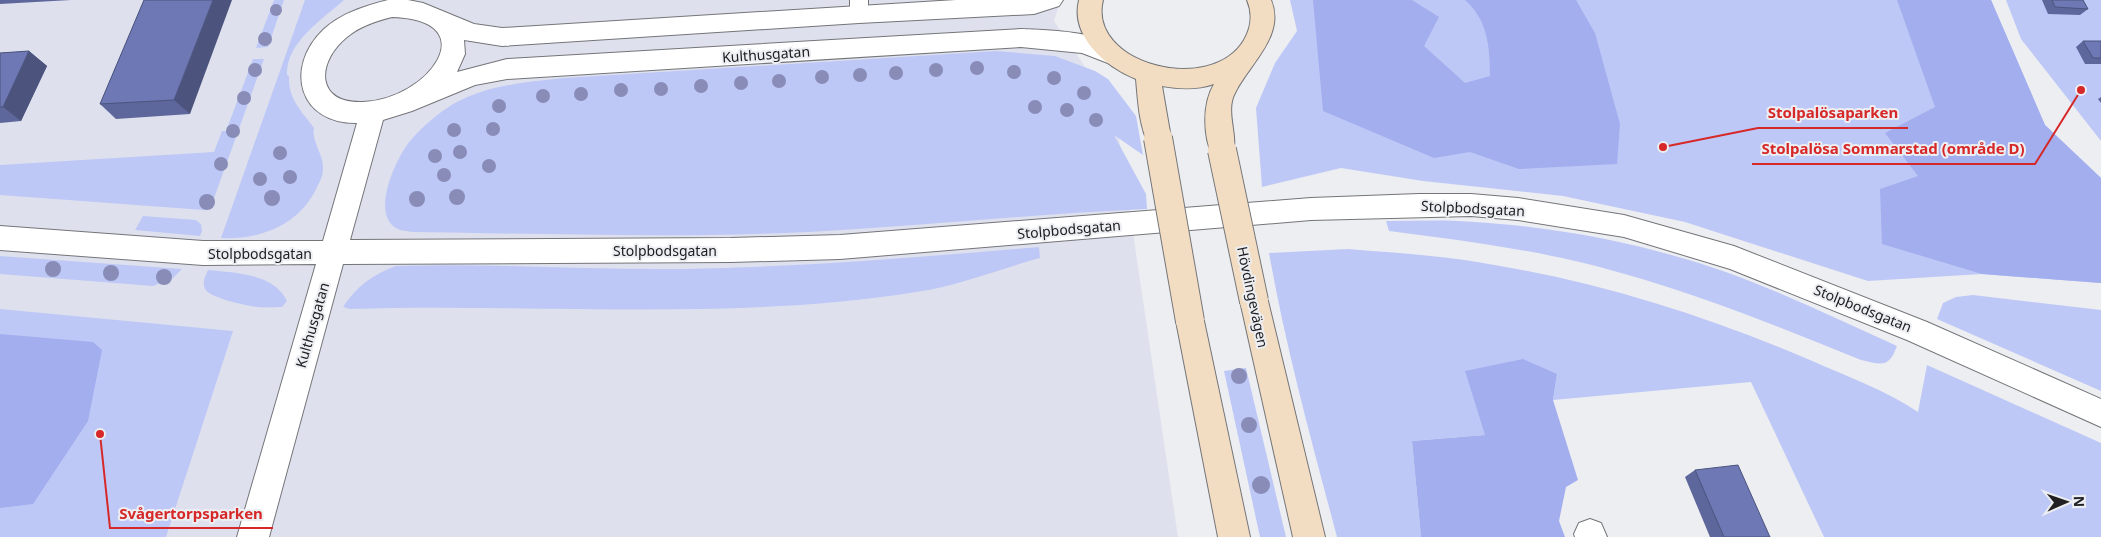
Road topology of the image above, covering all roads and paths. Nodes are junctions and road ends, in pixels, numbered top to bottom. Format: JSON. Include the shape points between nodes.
{"nodes":[{"id":1,"x":1051,"y":0,"type":"edge"},
{"id":2,"x":1091,"y":0,"type":"edge"},
{"id":3,"x":1259,"y":0,"type":"edge"},
{"id":4,"x":393,"y":4,"type":"edge"},
{"id":5,"x":859,"y":7,"type":"edge"},
{"id":6,"x":445,"y":23,"type":"junction"},
{"id":7,"x":1113,"y":56,"type":"junction"},
{"id":8,"x":1242,"y":60,"type":"junction"},
{"id":9,"x":1148,"y":75,"type":"junction"},
{"id":10,"x":421,"y":95,"type":"junction"},
{"id":11,"x":372,"y":113,"type":"junction"},
{"id":12,"x":0,"y":238,"type":"edge"},
{"id":13,"x":332,"y":254,"type":"junction"},
{"id":14,"x":2101,"y":413,"type":"edge"},
{"id":15,"x":253,"y":537,"type":"edge"},
{"id":16,"x":1234,"y":537,"type":"edge"},
{"id":17,"x":1309,"y":537,"type":"edge"}],
"edges":[{"from":1,"to":5,"type":"street","name":"Kulthusgatan","via":[[1034,5]]},
{"from":2,"to":7,"type":"street","name":"Hövdingevägen","via":[[1091,23],[1099,41]]},
{"from":3,"to":8,"type":"street","name":"Hövdingevägen","via":[[1263,24],[1257,43]]},
{"from":4,"to":6,"type":"street","name":"Kulthusgatan","via":[[431,13]]},
{"from":4,"to":11,"type":"street","name":"Kulthusgatan","via":[[346,25],[328,40],[316,58],[312,76],[316,92],[328,105],[348,112]]},
{"from":5,"to":6,"type":"street","name":"Kulthusgatan","via":[[502,37],[472,33]]},
{"from":6,"to":10,"type":"street","name":"Kulthusgatan","via":[[452,36],[454,50],[437,82]]},
{"from":7,"to":9,"type":"street","name":"Hövdingevägen"},
{"from":7,"to":10,"type":"street","name":"Kulthusgatan","via":[[1086,44],[1022,38],[507,69],[473,76]]},
{"from":8,"to":9,"type":"street","name":"Hövdingevägen","via":[[1223,72],[1199,78],[1173,80]]},
{"from":8,"to":17,"type":"street","name":"Hövdingevägen","bridge":true,"via":[[1221,94],[1218,120],[1222,150]]},
{"from":9,"to":16,"type":"street","bridge":true,"via":[[1190,321]]},
{"from":10,"to":11,"type":"street","name":"Kulthusgatan","via":[[398,107]]},
{"from":11,"to":13,"type":"street","name":"Kulthusgatan"},
{"from":12,"to":13,"type":"street","name":"Stolpbodsgatan","via":[[202,253]]},
{"from":13,"to":14,"type":"street","name":"Stolpbodsgatan","via":[[840,247],[1311,209],[1418,205],[1518,209],[1624,226],[1734,258],[1917,331]]},
{"from":13,"to":15,"type":"street","name":"Kulthusgatan"}]}
